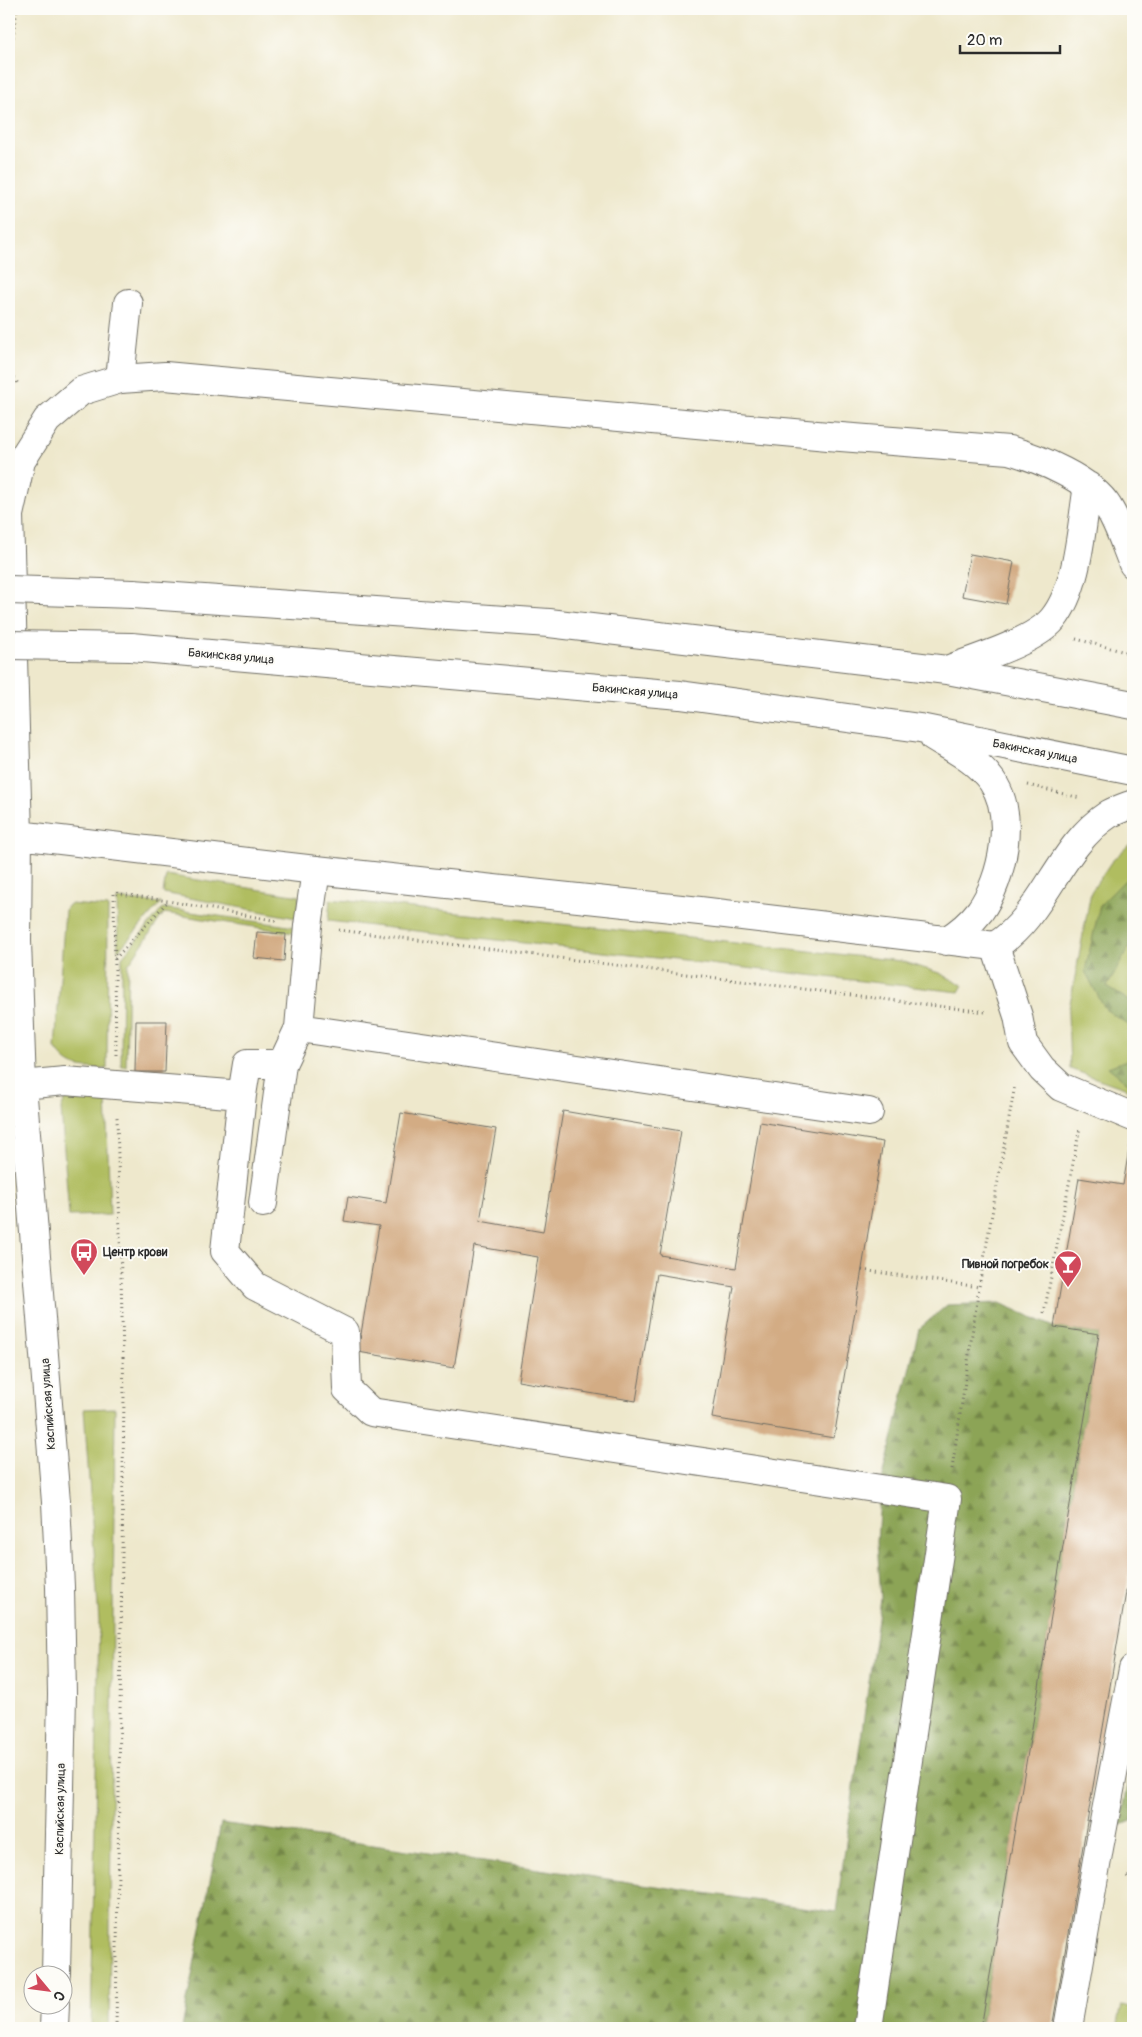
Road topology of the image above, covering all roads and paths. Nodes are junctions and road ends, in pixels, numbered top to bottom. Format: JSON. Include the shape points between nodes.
{"nodes":[{"id":1,"x":17,"y":9,"type":"edge"},
{"id":2,"x":9,"y":66,"type":"edge"},
{"id":3,"x":128,"y":303,"type":"dead end"},
{"id":4,"x":9,"y":369,"type":"edge"},
{"id":5,"x":120,"y":380,"type":"junction"},
{"id":6,"x":18,"y":384,"type":"dead end"},
{"id":7,"x":1088,"y":486,"type":"junction"},
{"id":8,"x":1133,"y":564,"type":"edge"},
{"id":9,"x":9,"y":590,"type":"edge"},
{"id":10,"x":1070,"y":637,"type":"dead end"},
{"id":11,"x":9,"y":645,"type":"edge"},
{"id":12,"x":1133,"y":654,"type":"edge"},
{"id":13,"x":947,"y":670,"type":"junction"},
{"id":14,"x":1133,"y":705,"type":"edge"},
{"id":15,"x":920,"y":728,"type":"junction"},
{"id":16,"x":1133,"y":771,"type":"edge"},
{"id":17,"x":1024,"y":784,"type":"dead end"},
{"id":18,"x":1082,"y":799,"type":"dead end"},
{"id":19,"x":1133,"y":804,"type":"edge"},
{"id":20,"x":18,"y":835,"type":"junction"},
{"id":21,"x":316,"y":870,"type":"junction"},
{"id":22,"x":168,"y":901,"type":"junction"},
{"id":23,"x":308,"y":926,"type":"junction"},
{"id":24,"x":946,"y":941,"type":"junction"},
{"id":25,"x":995,"y":946,"type":"junction"},
{"id":26,"x":114,"y":960,"type":"junction"},
{"id":27,"x":1018,"y":1016,"type":"junction"},
{"id":28,"x":299,"y":1028,"type":"junction"},
{"id":29,"x":1023,"y":1043,"type":"junction"},
{"id":30,"x":282,"y":1064,"type":"junction"},
{"id":31,"x":116,"y":1084,"type":"junction"},
{"id":32,"x":22,"y":1085,"type":"junction"},
{"id":33,"x":242,"y":1095,"type":"junction"},
{"id":34,"x":1086,"y":1097,"type":"junction"},
{"id":35,"x":869,"y":1112,"type":"dead end"},
{"id":36,"x":1133,"y":1117,"type":"edge"},
{"id":37,"x":263,"y":1203,"type":"dead end"},
{"id":38,"x":862,"y":1270,"type":"dead end"},
{"id":39,"x":979,"y":1287,"type":"junction"},
{"id":40,"x":1044,"y":1313,"type":"dead end"},
{"id":41,"x":948,"y":1499,"type":"junction"},
{"id":42,"x":1133,"y":1669,"type":"edge"},
{"id":43,"x":56,"y":1964,"type":"edge"},
{"id":44,"x":55,"y":2014,"type":"edge"},
{"id":45,"x":54,"y":2028,"type":"edge"},
{"id":46,"x":116,"y":2028,"type":"edge"},
{"id":47,"x":868,"y":2028,"type":"edge"},
{"id":48,"x":1068,"y":2028,"type":"edge"}],
"edges":[{"from":1,"to":2,"type":"path"},
{"from":3,"to":5,"type":"main road"},
{"from":4,"to":6,"type":"path"},
{"from":5,"to":7,"type":"main road","name":"Каспийская улица","via":[[165,376],[1009,450],[1034,457]]},
{"from":5,"to":20,"type":"main road","name":"Каспийская улица","via":[[81,391],[47,420],[21,460],[9,515]]},
{"from":7,"to":8,"type":"main road","name":"Каспийская улица","via":[[1107,505]]},
{"from":7,"to":13,"type":"main road","via":[[1070,584],[1053,620],[1025,640]]},
{"from":9,"to":13,"type":"main road","bridge":true,"via":[[133,594],[549,623]]},
{"from":10,"to":12,"type":"path"},
{"from":11,"to":15,"type":"main road","name":"Бакинская улица","bridge":true,"via":[[131,647],[680,695]]},
{"from":13,"to":14,"type":"main road"},
{"from":15,"to":16,"type":"main road","name":"Бакинская улица"},
{"from":15,"to":24,"type":"main road","via":[[979,766],[992,781],[1002,806],[1006,831],[1000,865],[981,910],[966,928]]},
{"from":17,"to":18,"type":"path"},
{"from":19,"to":25,"type":"main road","via":[[1109,814],[1088,832],[1070,852],[1022,923]]},
{"from":20,"to":21,"type":"main road"},
{"from":20,"to":32,"type":"main road","name":"Каспийская улица","via":[[16,941]]},
{"from":21,"to":23,"type":"main road"},
{"from":21,"to":24,"type":"main road"},
{"from":22,"to":23,"type":"path"},
{"from":22,"to":26,"type":"path"},
{"from":22,"to":26,"type":"path","via":[[114,893]]},
{"from":23,"to":27,"type":"path"},
{"from":23,"to":28,"type":"main road"},
{"from":24,"to":25,"type":"main road"},
{"from":25,"to":27,"type":"main road"},
{"from":26,"to":31,"type":"path"},
{"from":27,"to":29,"type":"main road"},
{"from":28,"to":30,"type":"main road"},
{"from":28,"to":35,"type":"main road"},
{"from":29,"to":34,"type":"main road","via":[[1042,1070],[1062,1087]]},
{"from":29,"to":39,"type":"path"},
{"from":30,"to":33,"type":"main road","via":[[248,1064]]},
{"from":30,"to":37,"type":"main road"},
{"from":31,"to":32,"type":"main road","via":[[64,1081]]},
{"from":31,"to":33,"type":"main road"},
{"from":31,"to":46,"type":"path","via":[[124,1396]]},
{"from":32,"to":43,"type":"main road","name":"Каспийская улица","via":[[60,1587],[62,1694]]},
{"from":33,"to":41,"type":"main road","via":[[225,1251],[255,1286],[345,1332],[347,1389],[371,1412]]},
{"from":34,"to":36,"type":"main road"},
{"from":34,"to":40,"type":"path"},
{"from":38,"to":39,"type":"path"},
{"from":39,"to":41,"type":"path"},
{"from":41,"to":47,"type":"main road"},
{"from":42,"to":48,"type":"main road"},
{"from":44,"to":45,"type":"main road"}]}
